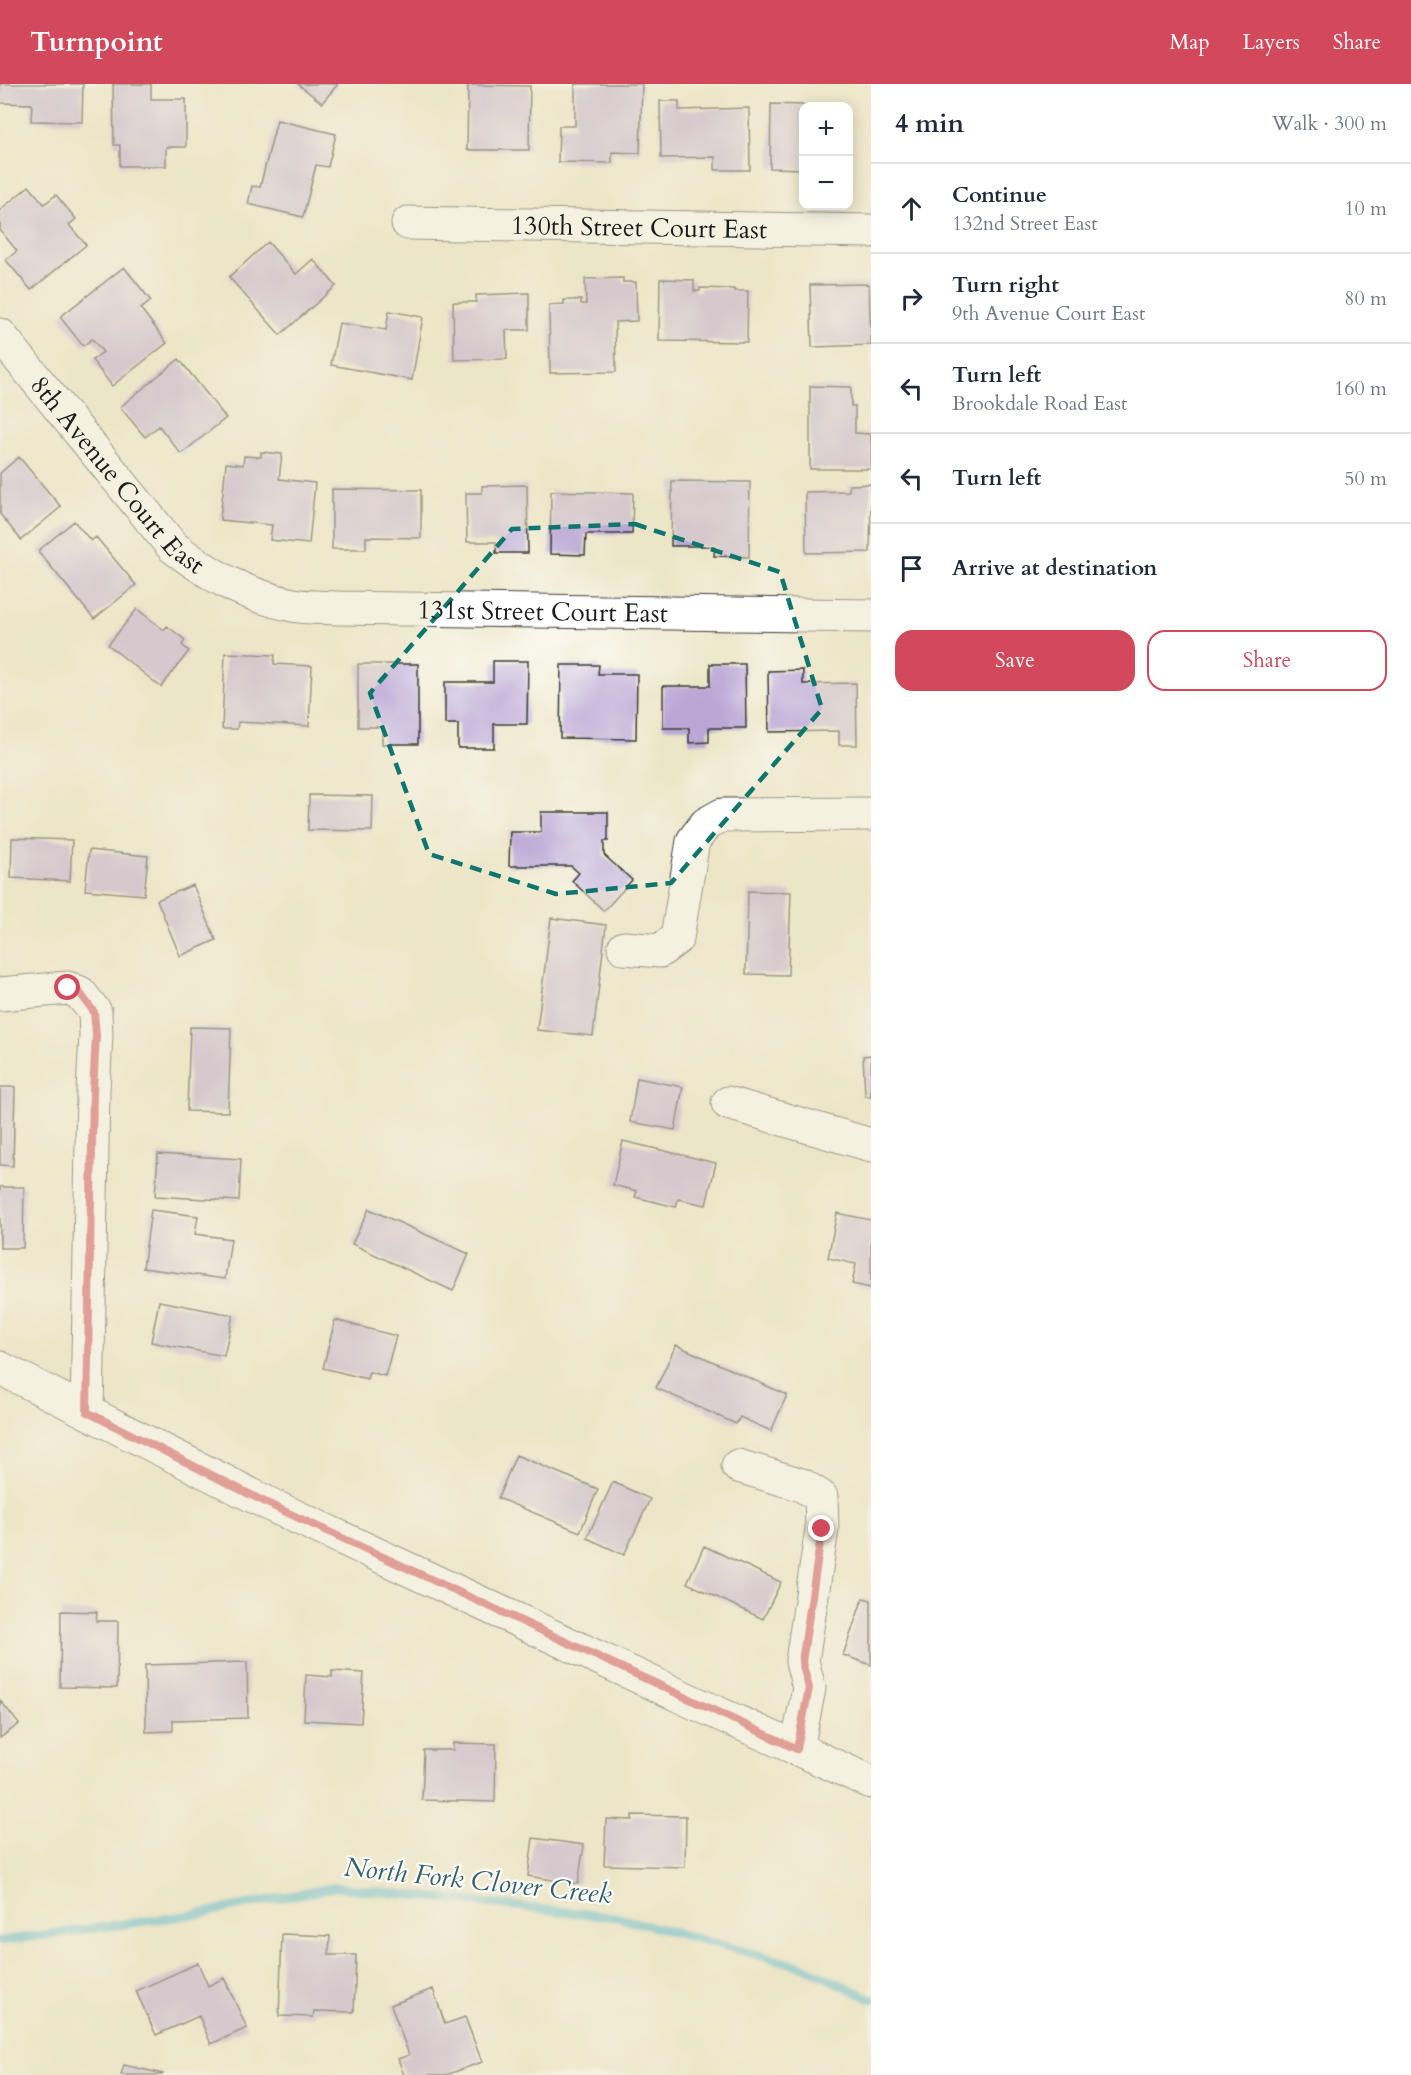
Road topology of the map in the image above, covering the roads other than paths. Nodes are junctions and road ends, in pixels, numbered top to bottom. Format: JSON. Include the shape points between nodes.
{"nodes":[{"id":1,"x":408,"y":223,"type":"dead end"},
{"id":2,"x":871,"y":231,"type":"edge"},
{"id":3,"x":0,"y":335,"type":"edge"},
{"id":4,"x":219,"y":579,"type":"joint"},
{"id":5,"x":871,"y":616,"type":"edge"},
{"id":6,"x":871,"y":814,"type":"edge"},
{"id":7,"x":624,"y":948,"type":"dead end"},
{"id":8,"x":0,"y":994,"type":"edge"},
{"id":9,"x":728,"y":1103,"type":"dead end"},
{"id":10,"x":871,"y":1145,"type":"edge"},
{"id":11,"x":0,"y":1368,"type":"edge"},
{"id":12,"x":87,"y":1412,"type":"junction"},
{"id":13,"x":738,"y":1466,"type":"dead end"},
{"id":14,"x":797,"y":1749,"type":"junction"},
{"id":15,"x":871,"y":1782,"type":"edge"}],
"edges":[{"from":1,"to":2,"type":"street","name":"130th Street Court East"},
{"from":3,"to":4,"type":"street","name":"8th Avenue Court East","via":[[173,548]]},
{"from":4,"to":5,"type":"street","name":"131st Street Court East","via":[[247,592],[294,605]]},
{"from":6,"to":7,"type":"street","via":[[722,815],[706,824],[693,841],[677,938],[660,951]]},
{"from":8,"to":12,"type":"street","via":[[68,988],[80,993],[94,1012]]},
{"from":9,"to":10,"type":"street"},
{"from":11,"to":12,"type":"street"},
{"from":12,"to":14,"type":"street","via":[[283,1511]]},
{"from":13,"to":14,"type":"street","via":[[802,1485],[821,1497],[822,1529],[802,1662],[809,1688]]},
{"from":14,"to":15,"type":"street"}]}
